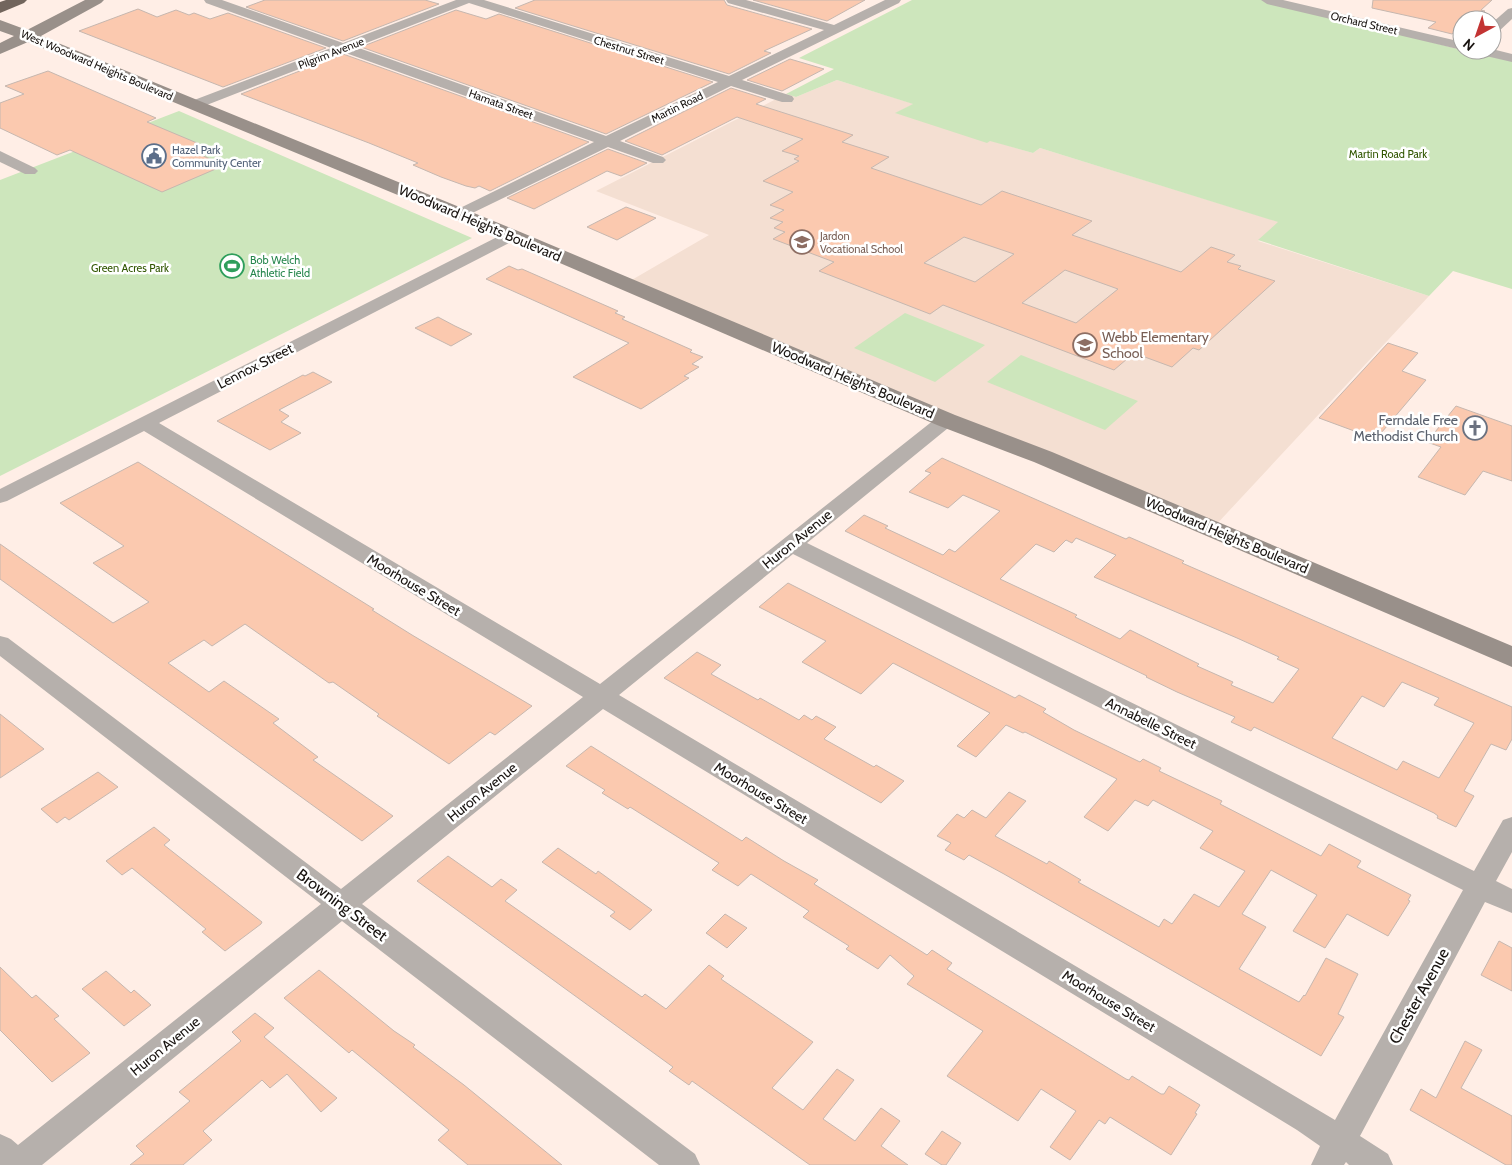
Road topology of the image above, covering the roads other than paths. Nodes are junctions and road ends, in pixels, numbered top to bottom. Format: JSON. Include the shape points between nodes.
{"nodes":[{"id":1,"x":19,"y":0,"type":"edge"},
{"id":2,"x":96,"y":0,"type":"edge"},
{"id":3,"x":210,"y":0,"type":"edge"},
{"id":4,"x":469,"y":0,"type":"edge"},
{"id":5,"x":732,"y":0,"type":"edge"},
{"id":6,"x":895,"y":0,"type":"edge"},
{"id":7,"x":1267,"y":0,"type":"edge"},
{"id":8,"x":1315,"y":0,"type":"edge"},
{"id":9,"x":0,"y":8,"type":"edge"},
{"id":10,"x":1303,"y":8,"type":"junction"},
{"id":11,"x":1512,"y":12,"type":"edge"},
{"id":12,"x":1502,"y":21,"type":"edge"},
{"id":13,"x":4,"y":26,"type":"edge"},
{"id":14,"x":835,"y":29,"type":"junction"},
{"id":15,"x":28,"y":36,"type":"junction"},
{"id":16,"x":1452,"y":44,"type":"edge"},
{"id":17,"x":344,"y":48,"type":"junction"},
{"id":18,"x":0,"y":49,"type":"edge"},
{"id":19,"x":730,"y":81,"type":"junction"},
{"id":20,"x":787,"y":100,"type":"dead end"},
{"id":21,"x":194,"y":105,"type":"junction"},
{"id":22,"x":608,"y":142,"type":"junction"},
{"id":23,"x":0,"y":156,"type":"edge"},
{"id":24,"x":658,"y":160,"type":"dead end"},
{"id":25,"x":30,"y":171,"type":"dead end"},
{"id":26,"x":460,"y":214,"type":"junction"},
{"id":27,"x":511,"y":235,"type":"junction"},
{"id":28,"x":946,"y":420,"type":"junction"},
{"id":29,"x":145,"y":423,"type":"junction"},
{"id":30,"x":0,"y":497,"type":"edge"},
{"id":31,"x":791,"y":544,"type":"junction"},
{"id":32,"x":0,"y":644,"type":"edge"},
{"id":33,"x":1512,"y":657,"type":"edge"},
{"id":34,"x":601,"y":697,"type":"junction"},
{"id":35,"x":1512,"y":827,"type":"edge"},
{"id":36,"x":1480,"y":886,"type":"junction"},
{"id":37,"x":1512,"y":902,"type":"edge"},
{"id":38,"x":342,"y":905,"type":"junction"},
{"id":39,"x":0,"y":1149,"type":"edge"},
{"id":40,"x":1333,"y":1153,"type":"edge"},
{"id":41,"x":16,"y":1165,"type":"edge"},
{"id":42,"x":684,"y":1165,"type":"edge"},
{"id":43,"x":1377,"y":1165,"type":"edge"}],
"edges":[{"from":1,"to":9,"type":"highway"},
{"from":2,"to":15,"type":"street"},
{"from":3,"to":17,"type":"street","name":"Hamata Street"},
{"from":4,"to":17,"type":"street","name":"Pilgrim Avenue"},
{"from":4,"to":19,"type":"street","name":"Chestnut Street"},
{"from":5,"to":14,"type":"street"},
{"from":6,"to":14,"type":"street","name":"Martin Road"},
{"from":7,"to":10,"type":"street","name":"Orchard Street"},
{"from":8,"to":10,"type":"street"},
{"from":10,"to":16,"type":"street","name":"Orchard Street"},
{"from":11,"to":12,"type":"street"},
{"from":13,"to":15,"type":"street","name":"West Woodward Heights Boulevard"},
{"from":14,"to":19,"type":"street","name":"Martin Road"},
{"from":15,"to":18,"type":"street"},
{"from":15,"to":21,"type":"street","name":"West Woodward Heights Boulevard"},
{"from":17,"to":21,"type":"street","name":"Pilgrim Avenue"},
{"from":17,"to":22,"type":"street","name":"Hamata Street"},
{"from":19,"to":20,"type":"street","name":"Chestnut Street"},
{"from":19,"to":22,"type":"street","name":"Martin Road"},
{"from":21,"to":26,"type":"street","name":"Woodward Heights Boulevard"},
{"from":22,"to":24,"type":"street","name":"Hamata Street"},
{"from":22,"to":26,"type":"street","name":"Martin Road"},
{"from":23,"to":25,"type":"street"},
{"from":26,"to":27,"type":"street","name":"Woodward Heights Boulevard"},
{"from":27,"to":28,"type":"street","name":"Woodward Heights Boulevard"},
{"from":27,"to":29,"type":"street","name":"Lennox Street"},
{"from":28,"to":31,"type":"street","name":"Huron Avenue"},
{"from":28,"to":33,"type":"street","name":"Woodward Heights Boulevard","via":[[1043,457]]},
{"from":29,"to":30,"type":"street","name":"Lennox Street"},
{"from":29,"to":34,"type":"street","name":"Moorhouse Street"},
{"from":31,"to":34,"type":"street","name":"Huron Avenue"},
{"from":31,"to":36,"type":"street","name":"Annabelle Street"},
{"from":32,"to":38,"type":"street","name":"Browning Street"},
{"from":34,"to":38,"type":"street","name":"Huron Avenue"},
{"from":34,"to":40,"type":"street","name":"Moorhouse Street"},
{"from":35,"to":36,"type":"street","name":"Chester Avenue"},
{"from":36,"to":37,"type":"street","name":"Annabelle Street"},
{"from":36,"to":40,"type":"street","name":"Chester Avenue"},
{"from":38,"to":41,"type":"street","name":"Huron Avenue"},
{"from":38,"to":42,"type":"street","name":"Browning Street"},
{"from":39,"to":41,"type":"street"},
{"from":40,"to":43,"type":"street","name":"Moorhouse Street"}]}
